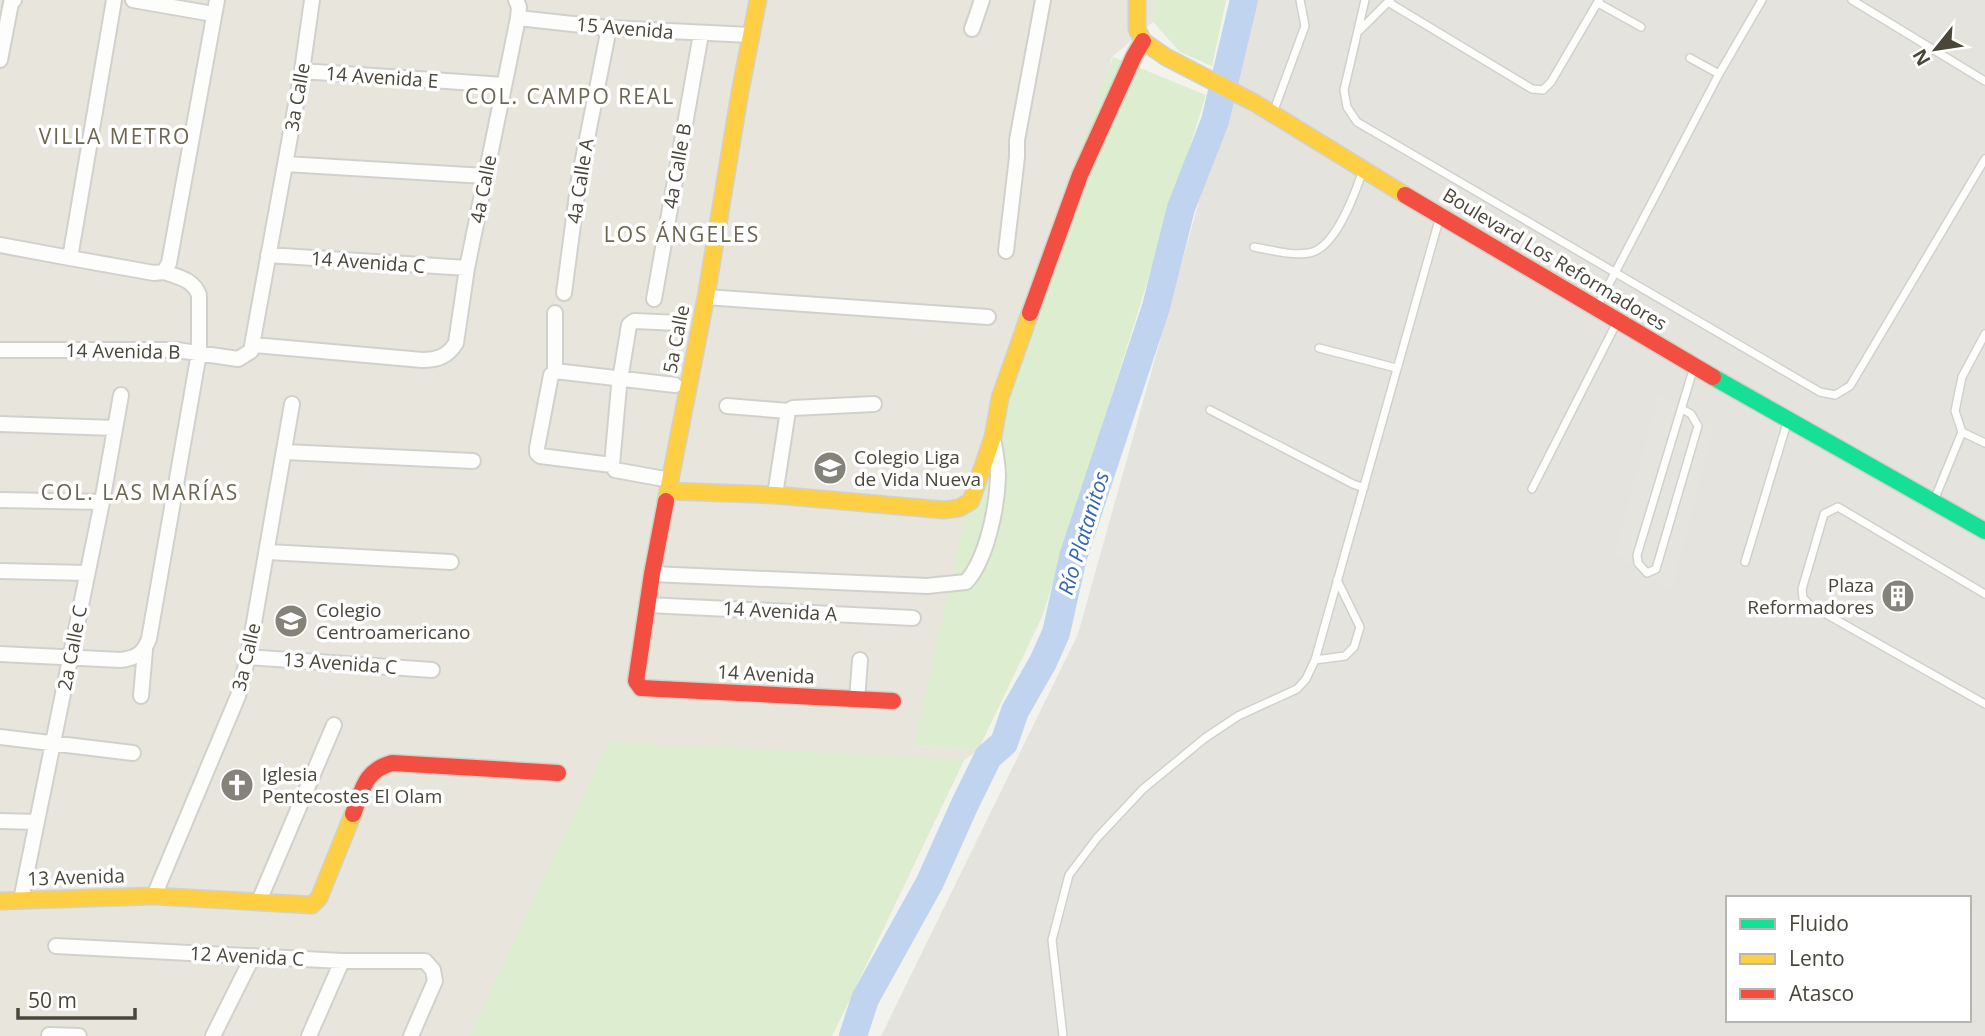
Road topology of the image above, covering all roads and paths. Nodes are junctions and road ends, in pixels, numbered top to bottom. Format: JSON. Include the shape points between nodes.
{"nodes":[{"id":1,"x":14,"y":0,"type":"edge"},
{"id":2,"x":114,"y":0,"type":"edge"},
{"id":3,"x":132,"y":0,"type":"edge"},
{"id":4,"x":312,"y":0,"type":"edge"},
{"id":5,"x":516,"y":0,"type":"edge"},
{"id":6,"x":758,"y":0,"type":"edge"},
{"id":7,"x":982,"y":0,"type":"edge"},
{"id":8,"x":1043,"y":0,"type":"edge"},
{"id":9,"x":1137,"y":0,"type":"edge"},
{"id":10,"x":1300,"y":0,"type":"edge"},
{"id":11,"x":1365,"y":0,"type":"edge"},
{"id":12,"x":1762,"y":0,"type":"edge"},
{"id":13,"x":1389,"y":1,"type":"edge"},
{"id":14,"x":1599,"y":1,"type":"edge"},
{"id":15,"x":1857,"y":1,"type":"edge"},
{"id":16,"x":215,"y":7,"type":"edge"},
{"id":17,"x":518,"y":18,"type":"junction"},
{"id":18,"x":1641,"y":27,"type":"dead end"},
{"id":19,"x":609,"y":29,"type":"junction"},
{"id":20,"x":972,"y":29,"type":"dead end"},
{"id":21,"x":1359,"y":30,"type":"junction"},
{"id":22,"x":701,"y":34,"type":"junction"},
{"id":23,"x":750,"y":35,"type":"junction"},
{"id":24,"x":1143,"y":41,"type":"junction"},
{"id":25,"x":1690,"y":58,"type":"dead end"},
{"id":26,"x":0,"y":60,"type":"edge"},
{"id":27,"x":302,"y":71,"type":"junction"},
{"id":28,"x":1719,"y":74,"type":"junction"},
{"id":29,"x":1985,"y":81,"type":"edge"},
{"id":30,"x":504,"y":85,"type":"junction"},
{"id":31,"x":1272,"y":113,"type":"junction"},
{"id":32,"x":1985,"y":159,"type":"edge"},
{"id":33,"x":285,"y":164,"type":"junction"},
{"id":34,"x":1363,"y":169,"type":"junction"},
{"id":35,"x":485,"y":176,"type":"junction"},
{"id":36,"x":1440,"y":216,"type":"junction"},
{"id":37,"x":0,"y":246,"type":"edge"},
{"id":38,"x":1254,"y":247,"type":"dead end"},
{"id":39,"x":1006,"y":251,"type":"dead end"},
{"id":40,"x":268,"y":256,"type":"junction"},
{"id":41,"x":70,"y":258,"type":"junction"},
{"id":42,"x":467,"y":268,"type":"junction"},
{"id":43,"x":1616,"y":271,"type":"junction"},
{"id":44,"x":164,"y":272,"type":"junction"},
{"id":45,"x":564,"y":293,"type":"dead end"},
{"id":46,"x":706,"y":297,"type":"junction"},
{"id":47,"x":654,"y":299,"type":"dead end"},
{"id":48,"x":1597,"y":307,"type":"junction"},
{"id":49,"x":555,"y":313,"type":"dead end"},
{"id":50,"x":988,"y":317,"type":"dead end"},
{"id":51,"x":1619,"y":320,"type":"junction"},
{"id":52,"x":680,"y":323,"type":"dead end"},
{"id":53,"x":1985,"y":334,"type":"edge"},
{"id":54,"x":1319,"y":348,"type":"dead end"},
{"id":55,"x":0,"y":350,"type":"edge"},
{"id":56,"x":249,"y":351,"type":"junction"},
{"id":57,"x":199,"y":354,"type":"junction"},
{"id":58,"x":444,"y":356,"type":"joint"},
{"id":59,"x":1694,"y":366,"type":"junction"},
{"id":60,"x":1396,"y":368,"type":"junction"},
{"id":61,"x":555,"y":371,"type":"junction"},
{"id":62,"x":620,"y":380,"type":"junction"},
{"id":63,"x":675,"y":384,"type":"dead end"},
{"id":64,"x":121,"y":395,"type":"dead end"},
{"id":65,"x":292,"y":404,"type":"dead end"},
{"id":66,"x":874,"y":404,"type":"dead end"},
{"id":67,"x":727,"y":407,"type":"dead end"},
{"id":68,"x":1682,"y":409,"type":"junction"},
{"id":69,"x":1210,"y":410,"type":"dead end"},
{"id":70,"x":788,"y":411,"type":"junction"},
{"id":71,"x":1788,"y":419,"type":"junction"},
{"id":72,"x":0,"y":424,"type":"edge"},
{"id":73,"x":115,"y":428,"type":"junction"},
{"id":74,"x":1962,"y":432,"type":"junction"},
{"id":75,"x":993,"y":437,"type":"junction"},
{"id":76,"x":1985,"y":443,"type":"edge"},
{"id":77,"x":285,"y":452,"type":"junction"},
{"id":78,"x":474,"y":461,"type":"dead end"},
{"id":79,"x":612,"y":465,"type":"junction"},
{"id":80,"x":669,"y":485,"type":"junction"},
{"id":81,"x":1364,"y":488,"type":"junction"},
{"id":82,"x":1532,"y":489,"type":"dead end"},
{"id":83,"x":775,"y":495,"type":"junction"},
{"id":84,"x":0,"y":500,"type":"edge"},
{"id":85,"x":102,"y":502,"type":"junction"},
{"id":86,"x":1933,"y":502,"type":"junction"},
{"id":87,"x":1985,"y":531,"type":"edge"},
{"id":88,"x":268,"y":552,"type":"junction"},
{"id":89,"x":451,"y":562,"type":"dead end"},
{"id":90,"x":1745,"y":562,"type":"dead end"},
{"id":91,"x":0,"y":571,"type":"edge"},
{"id":92,"x":87,"y":573,"type":"junction"},
{"id":93,"x":652,"y":574,"type":"junction"},
{"id":94,"x":1337,"y":580,"type":"junction"},
{"id":95,"x":1985,"y":594,"type":"edge"},
{"id":96,"x":648,"y":605,"type":"junction"},
{"id":97,"x":913,"y":618,"type":"dead end"},
{"id":98,"x":0,"y":653,"type":"edge"},
{"id":99,"x":142,"y":653,"type":"junction"},
{"id":100,"x":71,"y":657,"type":"junction"},
{"id":101,"x":248,"y":657,"type":"junction"},
{"id":102,"x":860,"y":660,"type":"dead end"},
{"id":103,"x":1315,"y":660,"type":"junction"},
{"id":104,"x":432,"y":670,"type":"dead end"},
{"id":105,"x":638,"y":685,"type":"joint"},
{"id":106,"x":141,"y":696,"type":"dead end"},
{"id":107,"x":858,"y":700,"type":"junction"},
{"id":108,"x":892,"y":701,"type":"dead end"},
{"id":109,"x":1985,"y":704,"type":"edge"},
{"id":110,"x":334,"y":725,"type":"dead end"},
{"id":111,"x":0,"y":737,"type":"edge"},
{"id":112,"x":54,"y":742,"type":"junction"},
{"id":113,"x":133,"y":753,"type":"dead end"},
{"id":114,"x":558,"y":773,"type":"dead end"},
{"id":115,"x":0,"y":821,"type":"edge"},
{"id":116,"x":37,"y":822,"type":"junction"},
{"id":117,"x":153,"y":896,"type":"junction"},
{"id":118,"x":21,"y":900,"type":"junction"},
{"id":119,"x":0,"y":901,"type":"edge"},
{"id":120,"x":259,"y":901,"type":"junction"},
{"id":121,"x":56,"y":946,"type":"dead end"},
{"id":122,"x":253,"y":956,"type":"junction"},
{"id":123,"x":342,"y":961,"type":"junction"},
{"id":124,"x":49,"y":1035,"type":"edge"},
{"id":125,"x":79,"y":1036,"type":"edge"},
{"id":126,"x":213,"y":1036,"type":"edge"},
{"id":127,"x":309,"y":1036,"type":"edge"},
{"id":128,"x":411,"y":1036,"type":"edge"},
{"id":129,"x":1063,"y":1036,"type":"edge"}],
"edges":[{"from":1,"to":26,"type":"street"},
{"from":2,"to":41,"type":"street"},
{"from":3,"to":16,"type":"street"},
{"from":4,"to":27,"type":"street","name":"3a Calle"},
{"from":5,"to":17,"type":"street"},
{"from":6,"to":23,"type":"street","name":"5a Calle"},
{"from":7,"to":20,"type":"street"},
{"from":8,"to":39,"type":"street","via":[[1017,140]]},
{"from":9,"to":24,"type":"street","via":[[1137,29]]},
{"from":10,"to":31,"type":"lane","via":[[1305,26]]},
{"from":11,"to":21,"type":"lane"},
{"from":12,"to":28,"type":"lane"},
{"from":13,"to":14,"type":"lane","via":[[1532,89],[1543,90]]},
{"from":13,"to":21,"type":"lane"},
{"from":14,"to":18,"type":"lane"},
{"from":15,"to":29,"type":"lane"},
{"from":16,"to":44,"type":"street"},
{"from":17,"to":19,"type":"street","name":"15 Avenida"},
{"from":17,"to":30,"type":"street","name":"4a Calle"},
{"from":19,"to":22,"type":"street","name":"15 Avenida"},
{"from":19,"to":45,"type":"street","name":"4a Calle A","via":[[579,179]]},
{"from":21,"to":43,"type":"lane","via":[[1344,90],[1347,107],[1357,122]]},
{"from":22,"to":23,"type":"street","name":"15 Avenida"},
{"from":22,"to":47,"type":"street","name":"4a Calle B"},
{"from":23,"to":46,"type":"street","name":"5a Calle"},
{"from":24,"to":31,"type":"street","name":"Boulevard Los Reformadores"},
{"from":24,"to":75,"type":"street","via":[[1080,175],[1000,398]]},
{"from":25,"to":28,"type":"lane"},
{"from":27,"to":30,"type":"street","name":"14 Avenida E"},
{"from":27,"to":33,"type":"street","name":"3a Calle"},
{"from":28,"to":43,"type":"lane"},
{"from":30,"to":35,"type":"street","name":"4a Calle"},
{"from":31,"to":34,"type":"street","name":"Boulevard Los Reformadores"},
{"from":32,"to":43,"type":"lane","via":[[1850,386],[1835,395],[1820,392]]},
{"from":33,"to":35,"type":"street"},
{"from":33,"to":40,"type":"street","name":"3a Calle"},
{"from":34,"to":36,"type":"street","name":"Boulevard Los Reformadores"},
{"from":34,"to":38,"type":"lane","via":[[1329,242],[1311,253]]},
{"from":35,"to":42,"type":"street","name":"4a Calle"},
{"from":36,"to":48,"type":"street","name":"Boulevard Los Reformadores"},
{"from":36,"to":60,"type":"lane"},
{"from":37,"to":41,"type":"street"},
{"from":40,"to":42,"type":"street","name":"14 Avenida C"},
{"from":40,"to":56,"type":"street","name":"3a Calle"},
{"from":41,"to":44,"type":"street"},
{"from":42,"to":58,"type":"street","name":"4a Calle","via":[[456,343]]},
{"from":43,"to":48,"type":"lane"},
{"from":44,"to":57,"type":"street","via":[[197,288]]},
{"from":46,"to":50,"type":"street"},
{"from":46,"to":80,"type":"street","name":"5a Calle"},
{"from":48,"to":51,"type":"street","name":"Boulevard Los Reformadores"},
{"from":49,"to":61,"type":"street"},
{"from":51,"to":59,"type":"street","name":"Boulevard Los Reformadores"},
{"from":51,"to":82,"type":"lane"},
{"from":52,"to":62,"type":"street","via":[[634,321],[629,325]]},
{"from":53,"to":74,"type":"lane","via":[[1962,377],[1955,411]]},
{"from":54,"to":60,"type":"lane"},
{"from":55,"to":57,"type":"street","name":"14 Avenida B","via":[[177,350]]},
{"from":56,"to":57,"type":"street","name":"14 Avenida B","via":[[231,358]]},
{"from":56,"to":58,"type":"street","name":"14 Avenida B","via":[[422,360]]},
{"from":57,"to":99,"type":"street","via":[[149,639]]},
{"from":59,"to":68,"type":"lane"},
{"from":59,"to":71,"type":"street","name":"Boulevard Los Reformadores"},
{"from":60,"to":81,"type":"lane"},
{"from":61,"to":62,"type":"street"},
{"from":61,"to":79,"type":"street","via":[[537,453]]},
{"from":62,"to":63,"type":"street"},
{"from":62,"to":79,"type":"street"},
{"from":64,"to":73,"type":"street","name":"2a Calle C"},
{"from":65,"to":77,"type":"street","name":"3a Calle"},
{"from":66,"to":70,"type":"street"},
{"from":67,"to":70,"type":"street"},
{"from":68,"to":68,"type":"lane","via":[[1637,555],[1637,563],[1647,573],[1656,569],[1698,426]]},
{"from":69,"to":81,"type":"lane"},
{"from":70,"to":83,"type":"street"},
{"from":71,"to":86,"type":"street","name":"Boulevard Los Reformadores"},
{"from":71,"to":90,"type":"lane"},
{"from":72,"to":73,"type":"street"},
{"from":73,"to":85,"type":"street","name":"2a Calle C"},
{"from":74,"to":76,"type":"lane"},
{"from":74,"to":86,"type":"lane"},
{"from":75,"to":83,"type":"street","via":[[971,501],[964,508]]},
{"from":75,"to":93,"type":"street","via":[[998,475],[993,522],[975,572],[966,582],[927,586]]},
{"from":77,"to":78,"type":"street"},
{"from":77,"to":88,"type":"street","name":"3a Calle"},
{"from":79,"to":80,"type":"street","via":[[615,470]]},
{"from":80,"to":83,"type":"street"},
{"from":80,"to":93,"type":"street","name":"5a Calle"},
{"from":81,"to":94,"type":"lane"},
{"from":84,"to":85,"type":"street"},
{"from":85,"to":92,"type":"street","name":"2a Calle C"},
{"from":86,"to":87,"type":"street","name":"Boulevard Los Reformadores"},
{"from":88,"to":89,"type":"street"},
{"from":88,"to":101,"type":"street","name":"3a Calle"},
{"from":91,"to":92,"type":"street"},
{"from":92,"to":100,"type":"street","name":"2a Calle C"},
{"from":93,"to":96,"type":"street","name":"5a Calle"},
{"from":94,"to":103,"type":"lane"},
{"from":94,"to":103,"type":"lane","via":[[1360,626],[1354,647],[1345,656]]},
{"from":95,"to":109,"type":"lane","via":[[1838,507],[1824,514],[1802,589],[1810,605]]},
{"from":96,"to":97,"type":"street","name":"14 Avenida A"},
{"from":96,"to":105,"type":"street","name":"5a Calle"},
{"from":98,"to":100,"type":"street"},
{"from":99,"to":100,"type":"street","via":[[121,660]]},
{"from":99,"to":106,"type":"street"},
{"from":100,"to":112,"type":"street","name":"2a Calle C"},
{"from":101,"to":104,"type":"street","name":"13 Avenida C"},
{"from":101,"to":117,"type":"street","name":"3a Calle","via":[[238,696]]},
{"from":102,"to":107,"type":"street"},
{"from":103,"to":129,"type":"lane","via":[[1297,689],[1238,716],[1143,789],[1069,875],[1052,940]]},
{"from":105,"to":107,"type":"street","name":"14 Avenida"},
{"from":107,"to":108,"type":"street","name":"14 Avenida"},
{"from":110,"to":120,"type":"street"},
{"from":111,"to":112,"type":"street"},
{"from":112,"to":113,"type":"street"},
{"from":112,"to":116,"type":"street","name":"2a Calle C"},
{"from":114,"to":120,"type":"street","name":"13 Avenida","via":[[392,763],[378,767],[369,775],[317,902]]},
{"from":115,"to":116,"type":"street"},
{"from":116,"to":118,"type":"street","name":"2a Calle C"},
{"from":117,"to":118,"type":"street","name":"13 Avenida"},
{"from":117,"to":120,"type":"street","name":"13 Avenida"},
{"from":118,"to":119,"type":"street","name":"13 Avenida"},
{"from":121,"to":122,"type":"street","name":"12 Avenida C"},
{"from":122,"to":123,"type":"street","name":"12 Avenida C"},
{"from":122,"to":126,"type":"street"},
{"from":123,"to":127,"type":"street"},
{"from":123,"to":128,"type":"street","name":"12 Avenida C","via":[[425,961],[435,981]]},
{"from":124,"to":125,"type":"street"}]}
